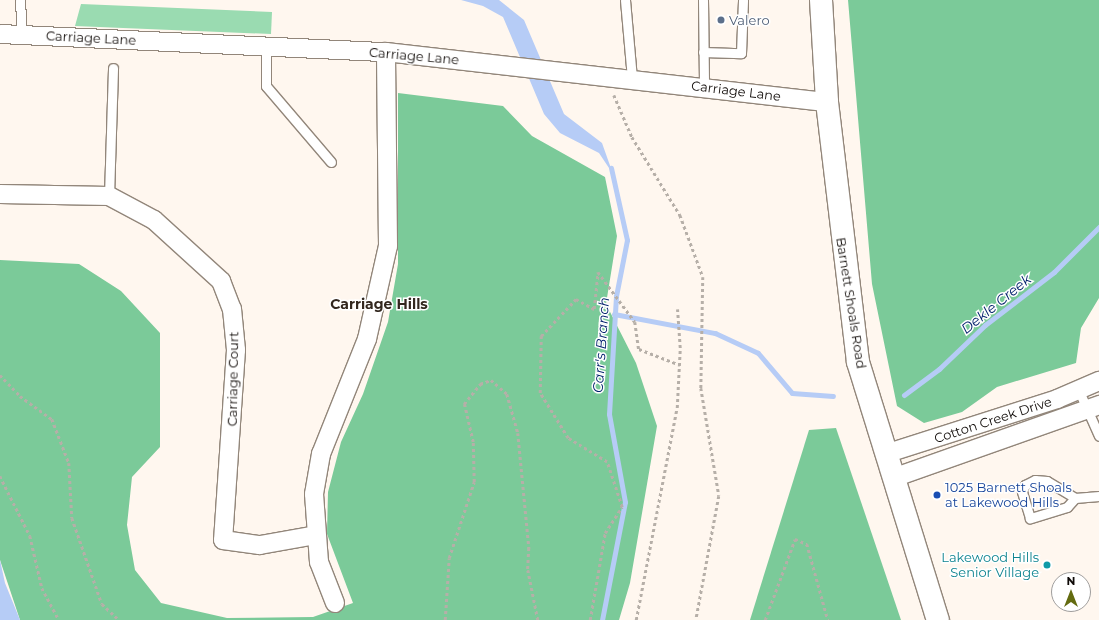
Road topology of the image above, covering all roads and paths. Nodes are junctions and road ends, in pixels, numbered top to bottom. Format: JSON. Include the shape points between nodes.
{"nodes":[{"id":1,"x":20,"y":0,"type":"edge"},
{"id":2,"x":625,"y":0,"type":"edge"},
{"id":3,"x":703,"y":0,"type":"edge"},
{"id":4,"x":743,"y":0,"type":"edge"},
{"id":5,"x":821,"y":0,"type":"edge"},
{"id":6,"x":0,"y":34,"type":"edge"},
{"id":7,"x":22,"y":35,"type":"junction"},
{"id":8,"x":266,"y":46,"type":"junction"},
{"id":9,"x":386,"y":52,"type":"junction"},
{"id":10,"x":703,"y":52,"type":"junction"},
{"id":11,"x":113,"y":68,"type":"dead end"},
{"id":12,"x":624,"y":78,"type":"junction"},
{"id":13,"x":704,"y":88,"type":"junction"},
{"id":14,"x":827,"y":102,"type":"junction"},
{"id":15,"x":331,"y":162,"type":"dead end"},
{"id":16,"x":0,"y":194,"type":"edge"},
{"id":17,"x":109,"y":196,"type":"junction"},
{"id":18,"x":677,"y":309,"type":"dead end"},
{"id":19,"x":680,"y":365,"type":"junction"},
{"id":20,"x":0,"y":375,"type":"edge"},
{"id":21,"x":1099,"y":381,"type":"edge"},
{"id":22,"x":1079,"y":391,"type":"junction"},
{"id":23,"x":1093,"y":408,"type":"edge"},
{"id":24,"x":1099,"y":436,"type":"edge"},
{"id":25,"x":885,"y":454,"type":"junction"},
{"id":26,"x":0,"y":476,"type":"edge"},
{"id":27,"x":893,"y":478,"type":"junction"},
{"id":28,"x":1099,"y":496,"type":"edge"},
{"id":29,"x":1075,"y":498,"type":"junction"},
{"id":30,"x":316,"y":535,"type":"junction"},
{"id":31,"x":335,"y":603,"type":"dead end"},
{"id":32,"x":59,"y":620,"type":"edge"},
{"id":33,"x":119,"y":620,"type":"edge"},
{"id":34,"x":445,"y":620,"type":"edge"},
{"id":35,"x":538,"y":620,"type":"edge"},
{"id":36,"x":590,"y":620,"type":"edge"},
{"id":37,"x":636,"y":620,"type":"edge"},
{"id":38,"x":696,"y":620,"type":"edge"},
{"id":39,"x":765,"y":620,"type":"edge"},
{"id":40,"x":828,"y":620,"type":"edge"},
{"id":41,"x":938,"y":620,"type":"edge"}],
"edges":[{"from":1,"to":7,"type":"lane"},
{"from":2,"to":12,"type":"lane"},
{"from":3,"to":10,"type":"lane"},
{"from":4,"to":10,"type":"lane","via":[[741,53]]},
{"from":5,"to":14,"type":"main road","name":"Barnett Shoals Road"},
{"from":6,"to":7,"type":"street","name":"Carriage Lane"},
{"from":7,"to":8,"type":"street","name":"Carriage Lane"},
{"from":8,"to":9,"type":"street","name":"Carriage Lane"},
{"from":8,"to":15,"type":"lane","via":[[266,86]]},
{"from":9,"to":12,"type":"street","name":"Carriage Lane"},
{"from":9,"to":30,"type":"street","via":[[388,246],[367,339],[321,454],[314,494]]},
{"from":10,"to":13,"type":"lane"},
{"from":11,"to":17,"type":"lane"},
{"from":12,"to":13,"type":"street","name":"Carriage Lane"},
{"from":12,"to":38,"type":"path","via":[[614,95],[632,137],[680,214],[703,277],[700,366],[719,496]]},
{"from":13,"to":14,"type":"street","name":"Carriage Lane"},
{"from":14,"to":25,"type":"main road","name":"Barnett Shoals Road","via":[[858,362]]},
{"from":16,"to":17,"type":"street","name":"Carriage Court"},
{"from":17,"to":30,"type":"street","name":"Carriage Court","via":[[154,220],[189,249],[222,281],[232,309],[236,350],[223,540],[260,545]]},
{"from":18,"to":19,"type":"path"},
{"from":19,"to":36,"type":"path","via":[[639,349],[636,322],[598,272],[594,309],[576,299],[541,336],[540,393],[568,438],[607,462],[622,507],[605,533]]},
{"from":19,"to":37,"type":"path","via":[[677,408]]},
{"from":20,"to":33,"type":"path","via":[[20,396],[52,419],[69,463],[72,518],[102,604]]},
{"from":21,"to":22,"type":"street","name":"Cotton Creek Drive"},
{"from":22,"to":23,"type":"lane"},
{"from":22,"to":25,"type":"street","name":"Cotton Creek Drive"},
{"from":23,"to":24,"type":"lane"},
{"from":23,"to":27,"type":"street","name":"Cotton Creek Drive"},
{"from":25,"to":27,"type":"main road","name":"Barnett Shoals Road"},
{"from":26,"to":32,"type":"path","via":[[30,536],[42,588]]},
{"from":27,"to":41,"type":"main road","name":"Barnett Shoals Road"},
{"from":28,"to":29,"type":"lane"},
{"from":29,"to":29,"type":"lane","via":[[1047,481],[1035,480],[1025,485],[1022,491],[1030,518],[1067,507]]},
{"from":30,"to":31,"type":"street","via":[[319,562]]},
{"from":34,"to":35,"type":"path","via":[[449,558],[474,482],[473,442],[464,404],[480,384],[491,380],[507,394],[518,432],[529,541],[528,570]]},
{"from":39,"to":40,"type":"path","via":[[795,539],[808,544]]}]}
